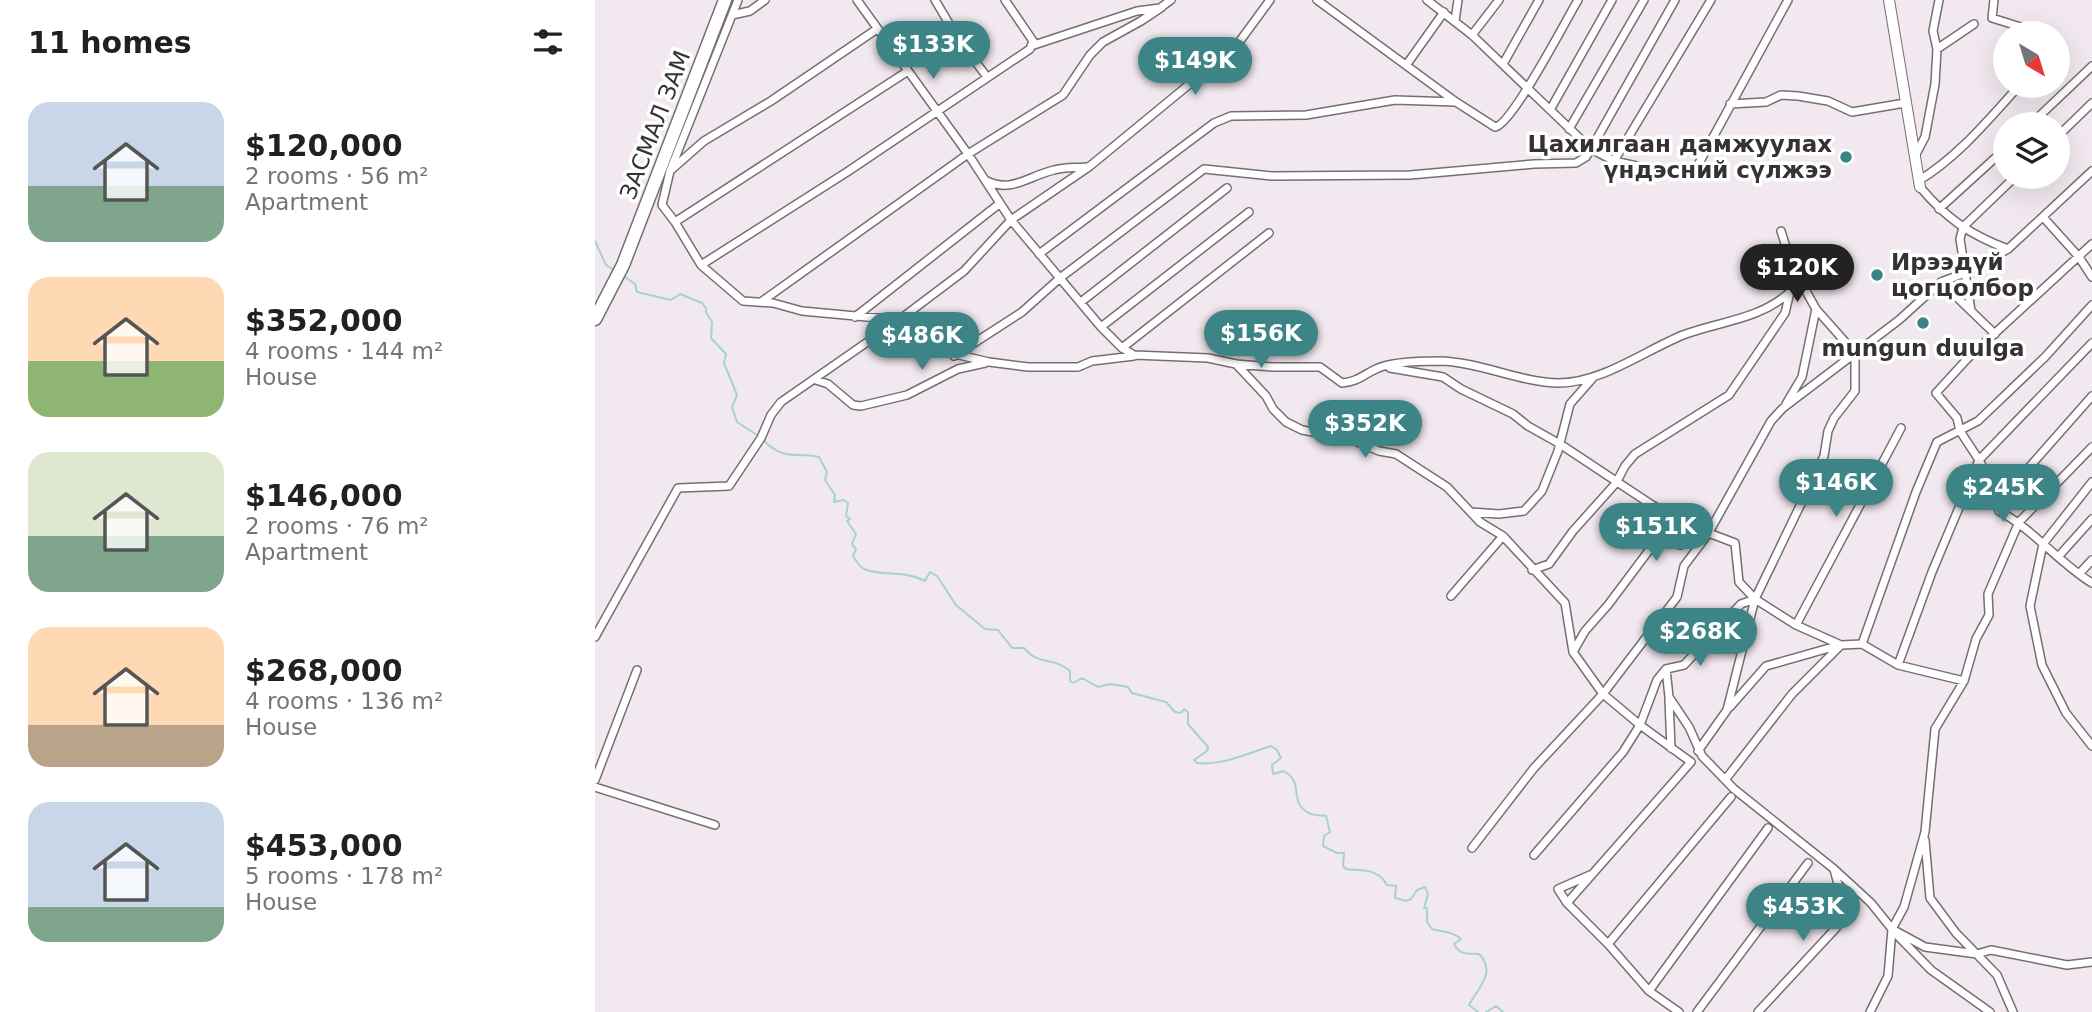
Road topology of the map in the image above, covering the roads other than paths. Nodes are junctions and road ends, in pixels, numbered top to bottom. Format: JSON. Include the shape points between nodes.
{"nodes":[{"id":1,"x":726,"y":0,"type":"edge"},
{"id":2,"x":738,"y":0,"type":"edge"},
{"id":3,"x":765,"y":0,"type":"edge"},
{"id":4,"x":857,"y":0,"type":"edge"},
{"id":5,"x":935,"y":0,"type":"edge"},
{"id":6,"x":1005,"y":0,"type":"edge"},
{"id":7,"x":1171,"y":0,"type":"edge"},
{"id":8,"x":1270,"y":0,"type":"edge"},
{"id":9,"x":1317,"y":0,"type":"edge"},
{"id":10,"x":1429,"y":0,"type":"edge"},
{"id":11,"x":1458,"y":0,"type":"edge"},
{"id":12,"x":1499,"y":0,"type":"edge"},
{"id":13,"x":1539,"y":0,"type":"edge"},
{"id":14,"x":1578,"y":0,"type":"edge"},
{"id":15,"x":1612,"y":0,"type":"edge"},
{"id":16,"x":1644,"y":0,"type":"edge"},
{"id":17,"x":1675,"y":0,"type":"edge"},
{"id":18,"x":1711,"y":0,"type":"edge"},
{"id":19,"x":1788,"y":0,"type":"edge"},
{"id":20,"x":1889,"y":0,"type":"edge"},
{"id":21,"x":1939,"y":0,"type":"edge"},
{"id":22,"x":1994,"y":0,"type":"edge"},
{"id":23,"x":1162,"y":6,"type":"junction"},
{"id":24,"x":1444,"y":12,"type":"junction"},
{"id":25,"x":732,"y":15,"type":"junction"},
{"id":26,"x":1455,"y":21,"type":"junction"},
{"id":27,"x":2002,"y":21,"type":"edge"},
{"id":28,"x":1974,"y":24,"type":"dead end"},
{"id":29,"x":877,"y":29,"type":"junction"},
{"id":30,"x":1472,"y":35,"type":"junction"},
{"id":31,"x":1034,"y":45,"type":"junction"},
{"id":32,"x":1937,"y":49,"type":"junction"},
{"id":33,"x":1503,"y":64,"type":"junction"},
{"id":34,"x":1407,"y":65,"type":"junction"},
{"id":35,"x":2092,"y":66,"type":"edge"},
{"id":36,"x":908,"y":71,"type":"junction"},
{"id":37,"x":987,"y":77,"type":"junction"},
{"id":38,"x":1527,"y":89,"type":"junction"},
{"id":39,"x":2008,"y":98,"type":"edge"},
{"id":40,"x":1456,"y":102,"type":"junction"},
{"id":41,"x":1905,"y":103,"type":"junction"},
{"id":42,"x":2092,"y":103,"type":"edge"},
{"id":43,"x":1730,"y":104,"type":"junction"},
{"id":44,"x":1550,"y":110,"type":"junction"},
{"id":45,"x":937,"y":111,"type":"junction"},
{"id":46,"x":2044,"y":112,"type":"edge"},
{"id":47,"x":2070,"y":124,"type":"edge"},
{"id":48,"x":1569,"y":129,"type":"junction"},
{"id":49,"x":1591,"y":149,"type":"junction"},
{"id":50,"x":968,"y":154,"type":"junction"},
{"id":51,"x":1914,"y":158,"type":"junction"},
{"id":52,"x":1614,"y":160,"type":"junction"},
{"id":53,"x":1993,"y":160,"type":"edge"},
{"id":54,"x":1090,"y":166,"type":"junction"},
{"id":55,"x":670,"y":171,"type":"junction"},
{"id":56,"x":2092,"y":171,"type":"edge"},
{"id":57,"x":984,"y":179,"type":"junction"},
{"id":58,"x":1919,"y":184,"type":"junction"},
{"id":59,"x":1227,"y":188,"type":"dead end"},
{"id":60,"x":2003,"y":189,"type":"edge"},
{"id":61,"x":999,"y":204,"type":"junction"},
{"id":62,"x":1939,"y":209,"type":"junction"},
{"id":63,"x":1249,"y":212,"type":"dead end"},
{"id":64,"x":2043,"y":217,"type":"junction"},
{"id":65,"x":1011,"y":220,"type":"junction"},
{"id":66,"x":675,"y":222,"type":"junction"},
{"id":67,"x":1963,"y":227,"type":"junction"},
{"id":68,"x":1781,"y":231,"type":"dead end"},
{"id":69,"x":1269,"y":233,"type":"dead end"},
{"id":70,"x":2092,"y":244,"type":"edge"},
{"id":71,"x":2008,"y":248,"type":"junction"},
{"id":72,"x":1039,"y":254,"type":"junction"},
{"id":73,"x":2079,"y":257,"type":"junction"},
{"id":74,"x":701,"y":265,"type":"junction"},
{"id":75,"x":1965,"y":273,"type":"junction"},
{"id":76,"x":2092,"y":277,"type":"edge"},
{"id":77,"x":1060,"y":278,"type":"junction"},
{"id":78,"x":1798,"y":278,"type":"junction"},
{"id":79,"x":1941,"y":282,"type":"junction"},
{"id":80,"x":1790,"y":292,"type":"junction"},
{"id":81,"x":761,"y":302,"type":"junction"},
{"id":82,"x":1081,"y":302,"type":"junction"},
{"id":83,"x":2092,"y":305,"type":"edge"},
{"id":84,"x":1816,"y":309,"type":"junction"},
{"id":85,"x":1971,"y":311,"type":"junction"},
{"id":86,"x":855,"y":317,"type":"junction"},
{"id":87,"x":595,"y":319,"type":"edge"},
{"id":88,"x":899,"y":320,"type":"junction"},
{"id":89,"x":1101,"y":327,"type":"junction"},
{"id":90,"x":1995,"y":334,"type":"junction"},
{"id":91,"x":2092,"y":343,"type":"edge"},
{"id":92,"x":1122,"y":348,"type":"junction"},
{"id":93,"x":1855,"y":353,"type":"junction"},
{"id":94,"x":1134,"y":355,"type":"junction"},
{"id":95,"x":954,"y":356,"type":"junction"},
{"id":96,"x":989,"y":362,"type":"junction"},
{"id":97,"x":1236,"y":364,"type":"junction"},
{"id":98,"x":1376,"y":369,"type":"junction"},
{"id":99,"x":1595,"y":376,"type":"junction"},
{"id":100,"x":816,"y":380,"type":"junction"},
{"id":101,"x":2092,"y":396,"type":"edge"},
{"id":102,"x":1783,"y":408,"type":"junction"},
{"id":103,"x":1902,"y":428,"type":"dead end"},
{"id":104,"x":1960,"y":431,"type":"junction"},
{"id":105,"x":1560,"y":444,"type":"junction"},
{"id":106,"x":2092,"y":447,"type":"edge"},
{"id":107,"x":1979,"y":460,"type":"junction"},
{"id":108,"x":2092,"y":482,"type":"edge"},
{"id":109,"x":1616,"y":483,"type":"junction"},
{"id":110,"x":1997,"y":494,"type":"junction"},
{"id":111,"x":1470,"y":512,"type":"junction"},
{"id":112,"x":2092,"y":519,"type":"edge"},
{"id":113,"x":2019,"y":522,"type":"junction"},
{"id":114,"x":1709,"y":534,"type":"junction"},
{"id":115,"x":1503,"y":536,"type":"junction"},
{"id":116,"x":2043,"y":544,"type":"junction"},
{"id":117,"x":2058,"y":557,"type":"junction"},
{"id":118,"x":2092,"y":560,"type":"edge"},
{"id":119,"x":1532,"y":570,"type":"junction"},
{"id":120,"x":2078,"y":574,"type":"junction"},
{"id":121,"x":2092,"y":583,"type":"edge"},
{"id":122,"x":1451,"y":596,"type":"dead end"},
{"id":123,"x":1755,"y":599,"type":"junction"},
{"id":124,"x":1796,"y":625,"type":"junction"},
{"id":125,"x":595,"y":637,"type":"edge"},
{"id":126,"x":1862,"y":644,"type":"junction"},
{"id":127,"x":1841,"y":645,"type":"junction"},
{"id":128,"x":1573,"y":652,"type":"junction"},
{"id":129,"x":1898,"y":665,"type":"junction"},
{"id":130,"x":1665,"y":669,"type":"junction"},
{"id":131,"x":637,"y":670,"type":"dead end"},
{"id":132,"x":1964,"y":681,"type":"junction"},
{"id":133,"x":1603,"y":694,"type":"junction"},
{"id":134,"x":1669,"y":697,"type":"junction"},
{"id":135,"x":1727,"y":710,"type":"junction"},
{"id":136,"x":1640,"y":725,"type":"junction"},
{"id":137,"x":2092,"y":746,"type":"edge"},
{"id":138,"x":1671,"y":748,"type":"junction"},
{"id":139,"x":1698,"y":751,"type":"junction"},
{"id":140,"x":595,"y":780,"type":"edge"},
{"id":141,"x":1725,"y":780,"type":"junction"},
{"id":142,"x":595,"y":787,"type":"edge"},
{"id":143,"x":1731,"y":797,"type":"dead end"},
{"id":144,"x":715,"y":825,"type":"dead end"},
{"id":145,"x":1767,"y":828,"type":"dead end"},
{"id":146,"x":1925,"y":832,"type":"junction"},
{"id":147,"x":1472,"y":848,"type":"dead end"},
{"id":148,"x":1534,"y":855,"type":"dead end"},
{"id":149,"x":1808,"y":863,"type":"dead end"},
{"id":150,"x":1834,"y":869,"type":"junction"},
{"id":151,"x":1594,"y":873,"type":"junction"},
{"id":152,"x":1567,"y":903,"type":"junction"},
{"id":153,"x":1892,"y":929,"type":"junction"},
{"id":154,"x":1608,"y":944,"type":"junction"},
{"id":155,"x":1977,"y":954,"type":"junction"},
{"id":156,"x":2092,"y":962,"type":"edge"},
{"id":157,"x":1649,"y":990,"type":"junction"},
{"id":158,"x":1679,"y":1012,"type":"edge"},
{"id":159,"x":1696,"y":1012,"type":"edge"},
{"id":160,"x":1758,"y":1012,"type":"edge"},
{"id":161,"x":1870,"y":1012,"type":"edge"},
{"id":162,"x":1990,"y":1012,"type":"edge"},
{"id":163,"x":2013,"y":1012,"type":"edge"}],
"edges":[{"from":1,"to":87,"type":"highway","name":"ЗАСМАЛ ЗАМ","via":[[623,265]]},
{"from":2,"to":25,"type":"street"},
{"from":3,"to":25,"type":"street","via":[[750,11]]},
{"from":4,"to":29,"type":"street"},
{"from":5,"to":37,"type":"street"},
{"from":6,"to":31,"type":"street"},
{"from":7,"to":23,"type":"street"},
{"from":8,"to":54,"type":"street","via":[[1237,45]]},
{"from":9,"to":34,"type":"street"},
{"from":10,"to":24,"type":"street"},
{"from":11,"to":26,"type":"street"},
{"from":12,"to":30,"type":"street"},
{"from":13,"to":33,"type":"street"},
{"from":14,"to":38,"type":"street"},
{"from":15,"to":44,"type":"street"},
{"from":16,"to":48,"type":"street"},
{"from":17,"to":49,"type":"street"},
{"from":18,"to":52,"type":"street"},
{"from":19,"to":43,"type":"street"},
{"from":20,"to":41,"type":"street"},
{"from":21,"to":32,"type":"street","via":[[1933,31]]},
{"from":22,"to":27,"type":"street","via":[[1992,18]]},
{"from":23,"to":31,"type":"street"},
{"from":23,"to":50,"type":"street","via":[[1103,42],[1063,94]]},
{"from":24,"to":26,"type":"street"},
{"from":24,"to":34,"type":"street"},
{"from":25,"to":55,"type":"street"},
{"from":26,"to":30,"type":"street"},
{"from":28,"to":32,"type":"street"},
{"from":29,"to":36,"type":"street"},
{"from":29,"to":55,"type":"street","via":[[704,141]]},
{"from":30,"to":33,"type":"street"},
{"from":31,"to":37,"type":"street"},
{"from":32,"to":51,"type":"street","via":[[1925,138]]},
{"from":33,"to":38,"type":"street"},
{"from":34,"to":40,"type":"street"},
{"from":35,"to":46,"type":"street"},
{"from":36,"to":45,"type":"street"},
{"from":36,"to":66,"type":"street"},
{"from":37,"to":45,"type":"street"},
{"from":38,"to":40,"type":"street","via":[[1500,127]]},
{"from":38,"to":44,"type":"street"},
{"from":39,"to":58,"type":"street"},
{"from":40,"to":72,"type":"street","via":[[1395,100],[1306,115],[1231,116],[1214,123]]},
{"from":41,"to":43,"type":"street","via":[[1852,112],[1828,101],[1781,95],[1766,102]]},
{"from":41,"to":51,"type":"street"},
{"from":42,"to":47,"type":"street"},
{"from":43,"to":52,"type":"street","via":[[1698,165],[1686,176]]},
{"from":44,"to":48,"type":"street"},
{"from":45,"to":50,"type":"street"},
{"from":45,"to":74,"type":"street"},
{"from":48,"to":49,"type":"street"},
{"from":49,"to":52,"type":"street"},
{"from":49,"to":77,"type":"street","via":[[1576,163],[1410,175],[1272,176],[1204,169]]},
{"from":50,"to":57,"type":"street"},
{"from":50,"to":81,"type":"street"},
{"from":51,"to":58,"type":"street"},
{"from":53,"to":62,"type":"street"},
{"from":54,"to":57,"type":"street","via":[[1054,169],[1010,185],[997,186]]},
{"from":54,"to":65,"type":"street"},
{"from":55,"to":66,"type":"street","via":[[662,205]]},
{"from":56,"to":64,"type":"street"},
{"from":57,"to":61,"type":"street"},
{"from":58,"to":62,"type":"street"},
{"from":59,"to":82,"type":"street"},
{"from":60,"to":67,"type":"street"},
{"from":61,"to":65,"type":"street"},
{"from":61,"to":86,"type":"street"},
{"from":62,"to":67,"type":"street"},
{"from":63,"to":89,"type":"street"},
{"from":64,"to":71,"type":"street"},
{"from":64,"to":73,"type":"street"},
{"from":65,"to":72,"type":"street"},
{"from":65,"to":88,"type":"street","via":[[964,271]]},
{"from":66,"to":74,"type":"street"},
{"from":67,"to":71,"type":"street"},
{"from":67,"to":75,"type":"street","via":[[1960,239]]},
{"from":68,"to":78,"type":"street"},
{"from":69,"to":92,"type":"street"},
{"from":70,"to":73,"type":"street"},
{"from":71,"to":75,"type":"street"},
{"from":72,"to":77,"type":"street"},
{"from":73,"to":76,"type":"street"},
{"from":73,"to":90,"type":"street"},
{"from":74,"to":81,"type":"street","via":[[737,297]]},
{"from":75,"to":79,"type":"street"},
{"from":75,"to":85,"type":"street"},
{"from":77,"to":82,"type":"street"},
{"from":77,"to":95,"type":"street","via":[[1022,312]]},
{"from":78,"to":80,"type":"street"},
{"from":78,"to":84,"type":"street"},
{"from":79,"to":85,"type":"street"},
{"from":79,"to":93,"type":"street"},
{"from":80,"to":99,"type":"street","via":[[1756,314],[1703,327]]},
{"from":80,"to":109,"type":"street","via":[[1785,313],[1729,395],[1636,454]]},
{"from":81,"to":86,"type":"street"},
{"from":82,"to":89,"type":"street"},
{"from":83,"to":104,"type":"street","via":[[1978,421]]},
{"from":84,"to":93,"type":"street"},
{"from":84,"to":102,"type":"street","via":[[1802,377]]},
{"from":85,"to":90,"type":"street"},
{"from":86,"to":88,"type":"street"},
{"from":88,"to":95,"type":"street","via":[[929,348]]},
{"from":88,"to":100,"type":"street"},
{"from":89,"to":92,"type":"street"},
{"from":90,"to":104,"type":"street","via":[[1936,393],[1957,418]]},
{"from":91,"to":107,"type":"street"},
{"from":92,"to":94,"type":"street"},
{"from":93,"to":102,"type":"street"},
{"from":93,"to":123,"type":"street","via":[[1855,391],[1834,418],[1824,456]]},
{"from":94,"to":96,"type":"street","via":[[1092,361],[1078,368]]},
{"from":94,"to":97,"type":"street","via":[[1208,358]]},
{"from":95,"to":96,"type":"street"},
{"from":96,"to":100,"type":"street","via":[[958,369],[907,395],[861,406]]},
{"from":97,"to":98,"type":"street","via":[[1320,367],[1342,383],[1355,382]]},
{"from":97,"to":111,"type":"street","via":[[1286,422],[1396,454],[1447,487]]},
{"from":98,"to":99,"type":"street","via":[[1437,361],[1537,381],[1575,382]]},
{"from":98,"to":105,"type":"street","via":[[1443,377]]},
{"from":99,"to":105,"type":"street","via":[[1570,404]]},
{"from":100,"to":125,"type":"street","via":[[781,402],[729,486],[678,488]]},
{"from":101,"to":110,"type":"street","via":[[2017,481]]},
{"from":102,"to":114,"type":"street","via":[[1771,421]]},
{"from":103,"to":124,"type":"street"},
{"from":104,"to":107,"type":"street"},
{"from":104,"to":126,"type":"street","via":[[1937,442]]},
{"from":105,"to":109,"type":"street"},
{"from":105,"to":111,"type":"street","via":[[1542,491],[1524,512]]},
{"from":106,"to":113,"type":"street"},
{"from":107,"to":110,"type":"street"},
{"from":107,"to":129,"type":"street"},
{"from":108,"to":116,"type":"street"},
{"from":109,"to":114,"type":"street"},
{"from":109,"to":119,"type":"street","via":[[1549,564]]},
{"from":110,"to":113,"type":"street","via":[[1999,511]]},
{"from":111,"to":115,"type":"street"},
{"from":112,"to":117,"type":"street"},
{"from":113,"to":116,"type":"street"},
{"from":113,"to":132,"type":"street","via":[[1989,594],[1989,615],[1976,639]]},
{"from":114,"to":123,"type":"street","via":[[1735,543],[1739,582]]},
{"from":114,"to":128,"type":"street","via":[[1681,545],[1662,541],[1653,545]]},
{"from":114,"to":133,"type":"street","via":[[1684,566],[1677,597]]},
{"from":115,"to":119,"type":"street"},
{"from":115,"to":122,"type":"street"},
{"from":116,"to":117,"type":"street"},
{"from":116,"to":137,"type":"street","via":[[2030,606],[2042,664],[2066,713]]},
{"from":117,"to":120,"type":"street"},
{"from":118,"to":120,"type":"street"},
{"from":119,"to":128,"type":"street","via":[[1565,603]]},
{"from":120,"to":121,"type":"street"},
{"from":123,"to":124,"type":"street"},
{"from":123,"to":130,"type":"street","via":[[1741,604],[1684,665]]},
{"from":123,"to":135,"type":"street"},
{"from":124,"to":127,"type":"street"},
{"from":126,"to":127,"type":"street"},
{"from":126,"to":129,"type":"street"},
{"from":127,"to":135,"type":"street","via":[[1766,666]]},
{"from":127,"to":141,"type":"street","via":[[1792,694]]},
{"from":128,"to":133,"type":"street"},
{"from":129,"to":132,"type":"street"},
{"from":130,"to":134,"type":"street"},
{"from":130,"to":136,"type":"street"},
{"from":131,"to":140,"type":"street"},
{"from":132,"to":146,"type":"street","via":[[1935,729]]},
{"from":133,"to":136,"type":"street"},
{"from":133,"to":147,"type":"street","via":[[1534,768]]},
{"from":134,"to":138,"type":"street"},
{"from":134,"to":139,"type":"street"},
{"from":135,"to":139,"type":"street"},
{"from":136,"to":138,"type":"street"},
{"from":136,"to":148,"type":"street","via":[[1623,752]]},
{"from":138,"to":151,"type":"street","via":[[1691,762]]},
{"from":139,"to":141,"type":"street"},
{"from":141,"to":150,"type":"street"},
{"from":142,"to":144,"type":"street"},
{"from":143,"to":154,"type":"street"},
{"from":145,"to":157,"type":"street"},
{"from":146,"to":153,"type":"street","via":[[1904,907]]},
{"from":146,"to":155,"type":"street","via":[[1930,898]]},
{"from":149,"to":159,"type":"street"},
{"from":150,"to":153,"type":"street"},
{"from":150,"to":160,"type":"street","via":[[1843,896],[1836,928]]},
{"from":151,"to":152,"type":"street"},
{"from":151,"to":152,"type":"street","via":[[1557,889]]},
{"from":152,"to":154,"type":"street"},
{"from":153,"to":155,"type":"street","via":[[1925,947]]},
{"from":153,"to":161,"type":"street","via":[[1888,976]]},
{"from":153,"to":162,"type":"street","via":[[1931,970]]},
{"from":154,"to":157,"type":"street"},
{"from":155,"to":156,"type":"street","via":[[1991,950],[2067,965]]},
{"from":155,"to":163,"type":"street","via":[[1997,975]]},
{"from":157,"to":158,"type":"street"}]}
